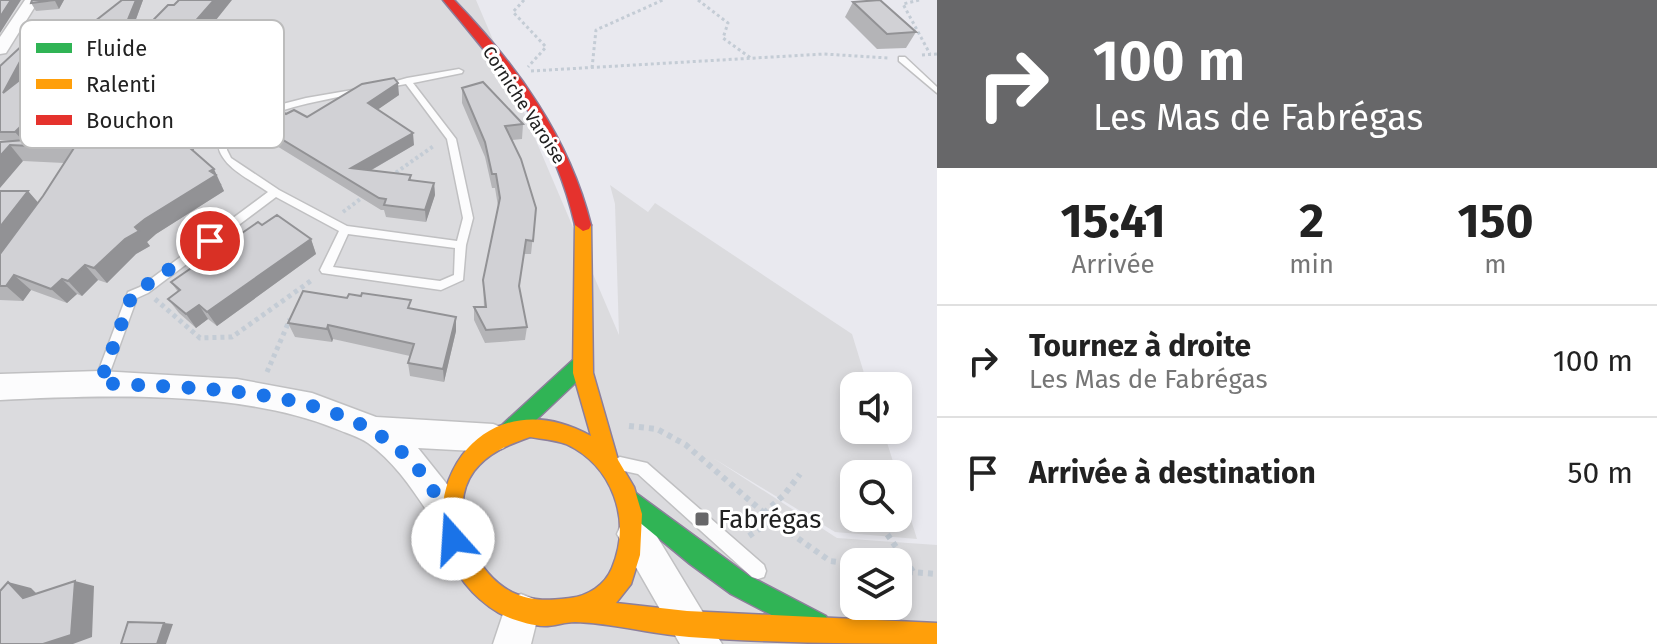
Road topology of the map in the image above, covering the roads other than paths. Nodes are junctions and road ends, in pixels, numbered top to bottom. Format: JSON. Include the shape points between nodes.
{"nodes":[{"id":1,"x":32,"y":0,"type":"edge"},
{"id":2,"x":448,"y":0,"type":"edge"},
{"id":3,"x":0,"y":49,"type":"edge"},
{"id":4,"x":902,"y":59,"type":"road end"},
{"id":5,"x":459,"y":71,"type":"dead end"},
{"id":6,"x":407,"y":80,"type":"junction"},
{"id":7,"x":937,"y":91,"type":"edge"},
{"id":8,"x":284,"y":106,"type":"edge"},
{"id":9,"x":222,"y":148,"type":"edge"},
{"id":10,"x":275,"y":192,"type":"junction"},
{"id":11,"x":345,"y":230,"type":"junction"},
{"id":12,"x":461,"y":245,"type":"junction"},
{"id":13,"x":582,"y":364,"type":"junction"},
{"id":14,"x":100,"y":383,"type":"junction"},
{"id":15,"x":0,"y":387,"type":"edge"},
{"id":16,"x":376,"y":431,"type":"junction"},
{"id":17,"x":502,"y":434,"type":"junction"},
{"id":18,"x":608,"y":461,"type":"junction"},
{"id":19,"x":629,"y":499,"type":"junction"},
{"id":20,"x":450,"y":515,"type":"junction"},
{"id":21,"x":634,"y":534,"type":"junction"},
{"id":22,"x":581,"y":611,"type":"junction"},
{"id":23,"x":516,"y":628,"type":"edge"},
{"id":24,"x":827,"y":630,"type":"junction"},
{"id":25,"x":695,"y":634,"type":"edge"},
{"id":26,"x":937,"y":636,"type":"edge"}],
"edges":[{"from":1,"to":3,"type":"street"},
{"from":2,"to":13,"type":"street","name":"Corniche Varoise","via":[[507,72],[559,155],[579,201],[587,270]]},
{"from":4,"to":7,"type":"lane"},
{"from":5,"to":6,"type":"lane"},
{"from":6,"to":8,"type":"lane"},
{"from":6,"to":12,"type":"lane","via":[[451,139],[468,218]]},
{"from":9,"to":10,"type":"lane","via":[[228,160]]},
{"from":10,"to":11,"type":"lane"},
{"from":10,"to":14,"type":"lane","via":[[132,295]]},
{"from":11,"to":12,"type":"lane"},
{"from":11,"to":12,"type":"lane","via":[[326,270],[441,286],[459,277]]},
{"from":13,"to":17,"type":"street"},
{"from":13,"to":18,"type":"street","name":"Corniche Varoise"},
{"from":14,"to":15,"type":"street"},
{"from":14,"to":16,"type":"street","via":[[237,392],[312,406]]},
{"from":16,"to":17,"type":"street"},
{"from":16,"to":20,"type":"street","via":[[403,452]]},
{"from":17,"to":18,"type":"street","via":[[551,428],[591,446]]},
{"from":17,"to":20,"type":"street","via":[[471,456],[456,483]]},
{"from":18,"to":19,"type":"street"},
{"from":18,"to":24,"type":"lane","via":[[642,468]]},
{"from":19,"to":21,"type":"street"},
{"from":19,"to":24,"type":"street","via":[[740,585]]},
{"from":20,"to":23,"type":"street","via":[[463,562]]},
{"from":21,"to":22,"type":"street","via":[[624,572],[613,588]]},
{"from":21,"to":25,"type":"street"},
{"from":22,"to":23,"type":"street"},
{"from":22,"to":25,"type":"street"},
{"from":24,"to":25,"type":"street"},
{"from":24,"to":26,"type":"street"}]}
